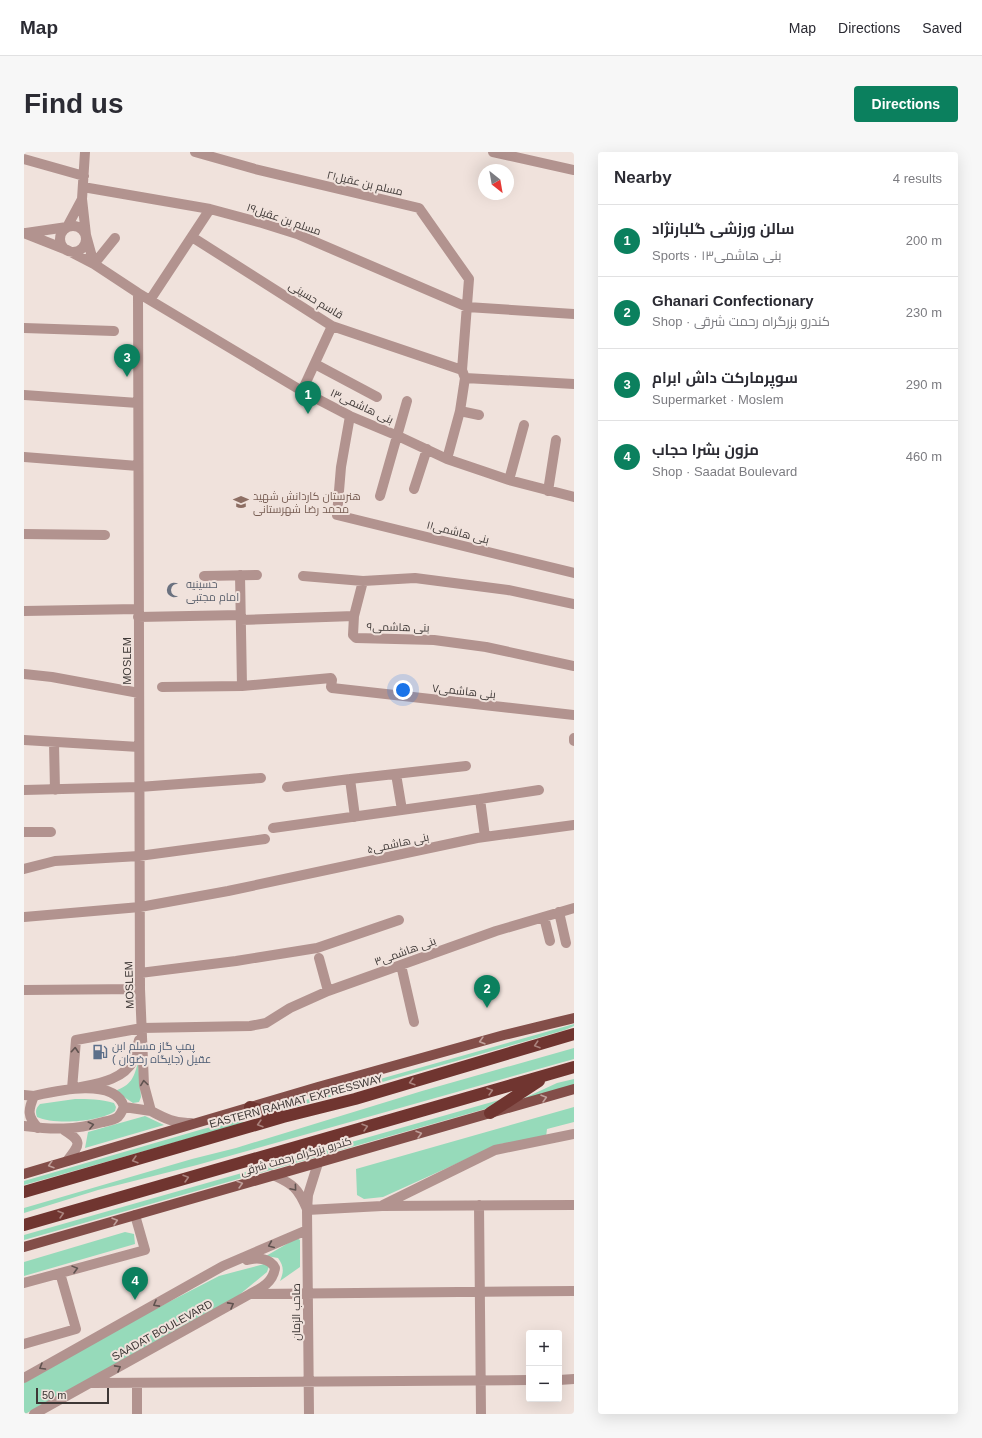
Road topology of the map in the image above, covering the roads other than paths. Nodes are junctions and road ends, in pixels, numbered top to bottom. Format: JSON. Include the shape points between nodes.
{"nodes":[{"id":1,"x":85,"y":152,"type":"edge"},
{"id":2,"x":195,"y":152,"type":"edge"},
{"id":3,"x":493,"y":152,"type":"edge"},
{"id":4,"x":24,"y":159,"type":"edge"},
{"id":5,"x":574,"y":170,"type":"edge"},
{"id":6,"x":84,"y":176,"type":"junction"},
{"id":7,"x":83,"y":187,"type":"junction"},
{"id":8,"x":82,"y":199,"type":"junction"},
{"id":9,"x":210,"y":209,"type":"junction"},
{"id":10,"x":67,"y":227,"type":"junction"},
{"id":11,"x":25,"y":233,"type":"edge"},
{"id":12,"x":86,"y":234,"type":"junction"},
{"id":13,"x":192,"y":237,"type":"junction"},
{"id":14,"x":115,"y":238,"type":"dead end"},
{"id":15,"x":67,"y":250,"type":"junction"},
{"id":16,"x":94,"y":264,"type":"junction"},
{"id":17,"x":138,"y":293,"type":"junction"},
{"id":18,"x":150,"y":300,"type":"junction"},
{"id":19,"x":467,"y":307,"type":"junction"},
{"id":20,"x":574,"y":314,"type":"edge"},
{"id":21,"x":332,"y":326,"type":"junction"},
{"id":22,"x":24,"y":328,"type":"edge"},
{"id":23,"x":114,"y":331,"type":"dead end"},
{"id":24,"x":314,"y":364,"type":"junction"},
{"id":25,"x":464,"y":374,"type":"junction"},
{"id":26,"x":574,"y":384,"type":"edge"},
{"id":27,"x":302,"y":390,"type":"junction"},
{"id":28,"x":24,"y":395,"type":"edge"},
{"id":29,"x":377,"y":397,"type":"dead end"},
{"id":30,"x":407,"y":401,"type":"dead end"},
{"id":31,"x":138,"y":403,"type":"junction"},
{"id":32,"x":460,"y":410,"type":"junction"},
{"id":33,"x":479,"y":415,"type":"dead end"},
{"id":34,"x":350,"y":416,"type":"junction"},
{"id":35,"x":524,"y":425,"type":"dead end"},
{"id":36,"x":398,"y":436,"type":"junction"},
{"id":37,"x":556,"y":440,"type":"dead end"},
{"id":38,"x":427,"y":449,"type":"junction"},
{"id":39,"x":24,"y":457,"type":"edge"},
{"id":40,"x":447,"y":459,"type":"junction"},
{"id":41,"x":138,"y":466,"type":"junction"},
{"id":42,"x":509,"y":480,"type":"junction"},
{"id":43,"x":414,"y":489,"type":"dead end"},
{"id":44,"x":548,"y":491,"type":"junction"},
{"id":45,"x":380,"y":496,"type":"dead end"},
{"id":46,"x":574,"y":497,"type":"edge"},
{"id":47,"x":24,"y":534,"type":"edge"},
{"id":48,"x":105,"y":535,"type":"dead end"},
{"id":49,"x":574,"y":573,"type":"edge"},
{"id":50,"x":240,"y":575,"type":"junction"},
{"id":51,"x":257,"y":575,"type":"dead end"},
{"id":52,"x":204,"y":576,"type":"dead end"},
{"id":53,"x":303,"y":576,"type":"dead end"},
{"id":54,"x":363,"y":581,"type":"junction"},
{"id":55,"x":574,"y":604,"type":"edge"},
{"id":56,"x":24,"y":611,"type":"edge"},
{"id":57,"x":138,"y":613,"type":"junction"},
{"id":58,"x":354,"y":616,"type":"junction"},
{"id":59,"x":241,"y":618,"type":"junction"},
{"id":60,"x":574,"y":666,"type":"edge"},
{"id":61,"x":24,"y":674,"type":"edge"},
{"id":62,"x":242,"y":686,"type":"junction"},
{"id":63,"x":162,"y":687,"type":"dead end"},
{"id":64,"x":139,"y":693,"type":"junction"},
{"id":65,"x":574,"y":715,"type":"edge"},
{"id":66,"x":24,"y":740,"type":"edge"},
{"id":67,"x":54,"y":743,"type":"junction"},
{"id":68,"x":139,"y":747,"type":"junction"},
{"id":69,"x":466,"y":766,"type":"dead end"},
{"id":70,"x":396,"y":774,"type":"junction"},
{"id":71,"x":262,"y":778,"type":"dead end"},
{"id":72,"x":350,"y":779,"type":"junction"},
{"id":73,"x":139,"y":787,"type":"junction"},
{"id":74,"x":287,"y":787,"type":"dead end"},
{"id":75,"x":24,"y":790,"type":"edge"},
{"id":76,"x":55,"y":790,"type":"junction"},
{"id":77,"x":539,"y":790,"type":"dead end"},
{"id":78,"x":480,"y":799,"type":"junction"},
{"id":79,"x":402,"y":810,"type":"junction"},
{"id":80,"x":355,"y":816,"type":"junction"},
{"id":81,"x":574,"y":825,"type":"edge"},
{"id":82,"x":273,"y":828,"type":"dead end"},
{"id":83,"x":24,"y":832,"type":"edge"},
{"id":84,"x":51,"y":832,"type":"dead end"},
{"id":85,"x":485,"y":837,"type":"junction"},
{"id":86,"x":265,"y":839,"type":"dead end"},
{"id":87,"x":140,"y":856,"type":"junction"},
{"id":88,"x":24,"y":869,"type":"edge"},
{"id":89,"x":140,"y":907,"type":"junction"},
{"id":90,"x":574,"y":908,"type":"edge"},
{"id":91,"x":559,"y":912,"type":"junction"},
{"id":92,"x":24,"y":917,"type":"edge"},
{"id":93,"x":544,"y":917,"type":"junction"},
{"id":94,"x":399,"y":920,"type":"dead end"},
{"id":95,"x":550,"y":941,"type":"dead end"},
{"id":96,"x":566,"y":943,"type":"dead end"},
{"id":97,"x":319,"y":958,"type":"dead end"},
{"id":98,"x":401,"y":965,"type":"junction"},
{"id":99,"x":140,"y":973,"type":"junction"},
{"id":100,"x":140,"y":989,"type":"junction"},
{"id":101,"x":24,"y":990,"type":"edge"},
{"id":102,"x":328,"y":991,"type":"junction"},
{"id":103,"x":574,"y":1018,"type":"edge"},
{"id":104,"x":414,"y":1022,"type":"dead end"},
{"id":105,"x":142,"y":1028,"type":"junction"},
{"id":106,"x":570,"y":1034,"type":"edge"},
{"id":107,"x":574,"y":1067,"type":"edge"},
{"id":108,"x":548,"y":1075,"type":"junction"},
{"id":109,"x":72,"y":1089,"type":"junction"},
{"id":110,"x":574,"y":1089,"type":"edge"},
{"id":111,"x":29,"y":1096,"type":"edge"},
{"id":112,"x":124,"y":1106,"type":"junction"},
{"id":113,"x":250,"y":1107,"type":"junction"},
{"id":114,"x":151,"y":1111,"type":"junction"},
{"id":115,"x":490,"y":1113,"type":"junction"},
{"id":116,"x":283,"y":1117,"type":"junction"},
{"id":117,"x":200,"y":1122,"type":"junction"},
{"id":118,"x":24,"y":1126,"type":"edge"},
{"id":119,"x":38,"y":1128,"type":"junction"},
{"id":120,"x":64,"y":1130,"type":"junction"},
{"id":121,"x":574,"y":1134,"type":"edge"},
{"id":122,"x":67,"y":1161,"type":"junction"},
{"id":123,"x":318,"y":1163,"type":"junction"},
{"id":124,"x":24,"y":1174,"type":"edge"},
{"id":125,"x":273,"y":1175,"type":"junction"},
{"id":126,"x":24,"y":1192,"type":"edge"},
{"id":127,"x":479,"y":1205,"type":"junction"},
{"id":128,"x":574,"y":1205,"type":"edge"},
{"id":129,"x":382,"y":1206,"type":"junction"},
{"id":130,"x":307,"y":1210,"type":"junction"},
{"id":131,"x":135,"y":1215,"type":"junction"},
{"id":132,"x":24,"y":1225,"type":"edge"},
{"id":133,"x":307,"y":1230,"type":"junction"},
{"id":134,"x":24,"y":1247,"type":"edge"},
{"id":135,"x":223,"y":1266,"type":"junction"},
{"id":136,"x":60,"y":1273,"type":"junction"},
{"id":137,"x":24,"y":1283,"type":"edge"},
{"id":138,"x":574,"y":1291,"type":"edge"},
{"id":139,"x":480,"y":1292,"type":"junction"},
{"id":140,"x":250,"y":1294,"type":"junction"},
{"id":141,"x":308,"y":1294,"type":"junction"},
{"id":142,"x":76,"y":1329,"type":"junction"},
{"id":143,"x":87,"y":1342,"type":"junction"},
{"id":144,"x":24,"y":1344,"type":"edge"},
{"id":145,"x":24,"y":1378,"type":"edge"},
{"id":146,"x":574,"y":1379,"type":"edge"},
{"id":147,"x":526,"y":1380,"type":"edge"},
{"id":148,"x":562,"y":1380,"type":"edge"},
{"id":149,"x":480,"y":1381,"type":"junction"},
{"id":150,"x":308,"y":1382,"type":"junction"},
{"id":151,"x":91,"y":1383,"type":"junction"},
{"id":152,"x":137,"y":1383,"type":"junction"},
{"id":153,"x":34,"y":1414,"type":"edge"},
{"id":154,"x":137,"y":1414,"type":"edge"},
{"id":155,"x":308,"y":1414,"type":"edge"},
{"id":156,"x":481,"y":1414,"type":"edge"}],
"edges":[{"from":1,"to":6,"type":"street"},
{"from":2,"to":19,"type":"street","name":"مسلم بن عقیل۲۱","via":[[419,208],[469,279]]},
{"from":3,"to":5,"type":"street"},
{"from":4,"to":6,"type":"street"},
{"from":6,"to":7,"type":"street"},
{"from":7,"to":8,"type":"street"},
{"from":7,"to":9,"type":"street","name":"مسلم بن عقیل۱۹"},
{"from":8,"to":10,"type":"street"},
{"from":8,"to":12,"type":"street"},
{"from":9,"to":13,"type":"street"},
{"from":9,"to":19,"type":"street","name":"مسلم بن عقیل۱۹","via":[[297,234]]},
{"from":10,"to":11,"type":"street"},
{"from":10,"to":12,"type":"street","via":[[77,226]]},
{"from":10,"to":15,"type":"street","via":[[60,237],[62,245]]},
{"from":11,"to":15,"type":"street","name":"بنی هاشمی۱۳"},
{"from":12,"to":15,"type":"street","via":[[84,247],[76,252]]},
{"from":12,"to":16,"type":"street"},
{"from":13,"to":18,"type":"street"},
{"from":13,"to":21,"type":"street","name":"قاسم حسینی"},
{"from":14,"to":16,"type":"street"},
{"from":15,"to":16,"type":"street","name":"بنی هاشمی۱۳"},
{"from":16,"to":17,"type":"street","name":"بنی هاشمی۱۳"},
{"from":17,"to":18,"type":"street","name":"بنی هاشمی۱۳"},
{"from":17,"to":31,"type":"street","name":"MOSLEM"},
{"from":18,"to":27,"type":"street","name":"بنی هاشمی۱۳"},
{"from":19,"to":20,"type":"street","name":"مسلم بن عقیل۱۹"},
{"from":19,"to":25,"type":"street","name":"مسلم بن عقیل۲۱"},
{"from":21,"to":24,"type":"street"},
{"from":21,"to":25,"type":"street","name":"قاسم حسینی"},
{"from":22,"to":23,"type":"street"},
{"from":24,"to":27,"type":"street"},
{"from":24,"to":29,"type":"street"},
{"from":25,"to":26,"type":"street","name":"قاسم حسینی"},
{"from":25,"to":32,"type":"street","name":"مسلم بن عقیل۲۱"},
{"from":27,"to":34,"type":"street","name":"بنی هاشمی۱۳"},
{"from":28,"to":31,"type":"street"},
{"from":30,"to":36,"type":"street"},
{"from":31,"to":41,"type":"street","name":"MOSLEM"},
{"from":32,"to":33,"type":"street"},
{"from":32,"to":40,"type":"street","name":"مسلم بن عقیل۲۱"},
{"from":34,"to":36,"type":"street","name":"بنی هاشمی۱۳"},
{"from":34,"to":49,"type":"street","name":"بنی هاشمی۱۱","via":[[341,467],[337,515]]},
{"from":35,"to":42,"type":"street"},
{"from":36,"to":38,"type":"street","name":"بنی هاشمی۱۳"},
{"from":36,"to":45,"type":"street"},
{"from":37,"to":44,"type":"street"},
{"from":38,"to":40,"type":"street","name":"بنی هاشمی۱۳"},
{"from":38,"to":43,"type":"street"},
{"from":39,"to":41,"type":"street"},
{"from":40,"to":42,"type":"street","name":"بنی هاشمی۱۳"},
{"from":41,"to":57,"type":"street","name":"MOSLEM"},
{"from":42,"to":44,"type":"street","name":"بنی هاشمی۱۳"},
{"from":44,"to":46,"type":"street","name":"بنی هاشمی۱۳"},
{"from":47,"to":48,"type":"street"},
{"from":50,"to":51,"type":"street"},
{"from":50,"to":52,"type":"street"},
{"from":50,"to":59,"type":"street"},
{"from":53,"to":54,"type":"street"},
{"from":54,"to":55,"type":"street","via":[[415,578],[508,590]]},
{"from":54,"to":58,"type":"street"},
{"from":56,"to":57,"type":"street","name":"بنی هاشمی۹"},
{"from":57,"to":59,"type":"street","name":"بنی هاشمی۹"},
{"from":57,"to":64,"type":"street","name":"MOSLEM"},
{"from":58,"to":59,"type":"street","name":"بنی هاشمی۹"},
{"from":58,"to":60,"type":"street","name":"بنی هاشمی۹","via":[[353,635],[356,638],[434,640],[486,647]]},
{"from":59,"to":62,"type":"street"},
{"from":61,"to":64,"type":"street"},
{"from":62,"to":63,"type":"street"},
{"from":62,"to":65,"type":"street","name":"بنی هاشمی۷","via":[[331,678],[332,688]]},
{"from":64,"to":68,"type":"street","name":"MOSLEM"},
{"from":66,"to":67,"type":"street"},
{"from":67,"to":68,"type":"street"},
{"from":67,"to":76,"type":"street"},
{"from":68,"to":73,"type":"street","name":"MOSLEM"},
{"from":69,"to":70,"type":"street"},
{"from":70,"to":72,"type":"street"},
{"from":70,"to":79,"type":"street"},
{"from":71,"to":73,"type":"street"},
{"from":72,"to":74,"type":"street"},
{"from":72,"to":80,"type":"street"},
{"from":73,"to":76,"type":"street"},
{"from":73,"to":87,"type":"street","name":"MOSLEM"},
{"from":75,"to":76,"type":"street"},
{"from":77,"to":78,"type":"street"},
{"from":78,"to":79,"type":"street"},
{"from":78,"to":85,"type":"street"},
{"from":79,"to":80,"type":"street"},
{"from":80,"to":82,"type":"street"},
{"from":81,"to":85,"type":"street","name":"بنی هاشمی۵"},
{"from":83,"to":84,"type":"street"},
{"from":85,"to":89,"type":"street","name":"بنی هاشمی۵"},
{"from":86,"to":87,"type":"street"},
{"from":87,"to":88,"type":"street","via":[[55,861]]},
{"from":87,"to":89,"type":"street","name":"MOSLEM"},
{"from":89,"to":92,"type":"street","name":"بنی هاشمی۵"},
{"from":89,"to":99,"type":"street","name":"MOSLEM"},
{"from":90,"to":91,"type":"street","name":"بنی هاشمی۳"},
{"from":91,"to":93,"type":"street","name":"بنی هاشمی۳"},
{"from":91,"to":96,"type":"street"},
{"from":93,"to":95,"type":"street"},
{"from":93,"to":98,"type":"street","name":"بنی هاشمی۳","via":[[496,931]]},
{"from":94,"to":99,"type":"street","via":[[317,948]]},
{"from":97,"to":102,"type":"street"},
{"from":98,"to":102,"type":"street","name":"بنی هاشمی۳"},
{"from":98,"to":104,"type":"street"},
{"from":99,"to":100,"type":"street","name":"MOSLEM"},
{"from":100,"to":101,"type":"street"},
{"from":100,"to":105,"type":"street","name":"MOSLEM"},
{"from":102,"to":105,"type":"street","name":"بنی هاشمی۳","via":[[290,1008],[266,1023],[250,1026]]},
{"from":103,"to":113,"type":"main road","one_way":true,"via":[[504,1035]]},
{"from":105,"to":109,"type":"street","via":[[133,1061],[123,1073],[104,1082]]},
{"from":109,"to":105,"type":"street","name":"بنی هاشمی۳","one_way":true,"via":[[76,1040]]},
{"from":114,"to":105,"type":"street","name":"MOSLEM","one_way":true,"via":[[144,1085]]},
{"from":106,"to":116,"type":"highway","name":"EASTERN RAHMAT EXPRESSWAY","one_way":true,"via":[[355,1099]]},
{"from":107,"to":108,"type":"highway"},
{"from":108,"to":115,"type":"highway"},
{"from":132,"to":108,"type":"highway","one_way":true},
{"from":109,"to":111,"type":"street"},
{"from":109,"to":112,"type":"street","via":[[105,1090],[117,1096]]},
{"from":115,"to":110,"type":"main road","name":"کندرو بزرگراه رحمت شرقی","one_way":true},
{"from":111,"to":119,"type":"street","via":[[29,1114]]},
{"from":112,"to":114,"type":"street"},
{"from":120,"to":112,"type":"street","one_way":true,"via":[[87,1127],[117,1118]]},
{"from":113,"to":116,"type":"highway"},
{"from":113,"to":117,"type":"main road"},
{"from":114,"to":117,"type":"street","via":[[182,1124]]},
{"from":123,"to":115,"type":"main road","name":"کندرو بزرگراه رحمت شرقی","one_way":true},
{"from":116,"to":126,"type":"highway","name":"EASTERN RAHMAT EXPRESSWAY","one_way":true},
{"from":117,"to":122,"type":"main road"},
{"from":118,"to":119,"type":"street"},
{"from":119,"to":120,"type":"street"},
{"from":120,"to":122,"type":"street","via":[[75,1137],[78,1144]]},
{"from":121,"to":129,"type":"street","via":[[495,1150]]},
{"from":122,"to":124,"type":"main road","one_way":true},
{"from":123,"to":125,"type":"main road","name":"کندرو بزرگراه رحمت شرقی"},
{"from":123,"to":130,"type":"street","name":"صاحب الزمان","via":[[308,1195]]},
{"from":125,"to":130,"type":"street","one_way":true,"via":[[291,1183]]},
{"from":131,"to":125,"type":"main road","name":"کندرو بزرگراه رحمت شرقی","one_way":true},
{"from":127,"to":128,"type":"street"},
{"from":127,"to":129,"type":"street"},
{"from":127,"to":139,"type":"street"},
{"from":129,"to":130,"type":"street"},
{"from":130,"to":133,"type":"street","name":"صاحب الزمان"},
{"from":134,"to":131,"type":"main road","name":"کندرو بزرگراه رحمت شرقی","one_way":true},
{"from":136,"to":131,"type":"street","one_way":true,"via":[[145,1250]]},
{"from":133,"to":135,"type":"street","one_way":true},
{"from":133,"to":141,"type":"street","name":"صاحب الزمان"},
{"from":135,"to":140,"type":"street","via":[[251,1258],[265,1259],[273,1264],[275,1268],[272,1278]]},
{"from":135,"to":143,"type":"street","one_way":true},
{"from":136,"to":137,"type":"street"},
{"from":136,"to":142,"type":"street"},
{"from":138,"to":139,"type":"street","name":"SAADAT BOULEVARD"},
{"from":139,"to":141,"type":"street","name":"SAADAT BOULEVARD"},
{"from":139,"to":149,"type":"street"},
{"from":140,"to":141,"type":"street","name":"SAADAT BOULEVARD"},
{"from":151,"to":140,"type":"street","name":"SAADAT BOULEVARD","one_way":true},
{"from":141,"to":150,"type":"street","name":"صاحب الزمان"},
{"from":142,"to":143,"type":"street"},
{"from":142,"to":144,"type":"street"},
{"from":143,"to":145,"type":"street","one_way":true},
{"from":146,"to":148,"type":"street"},
{"from":147,"to":149,"type":"street"},
{"from":149,"to":150,"type":"street"},
{"from":149,"to":156,"type":"street"},
{"from":150,"to":152,"type":"street"},
{"from":150,"to":155,"type":"street","name":"صاحب الزمان"},
{"from":151,"to":152,"type":"street"},
{"from":151,"to":153,"type":"street","name":"SAADAT BOULEVARD"},
{"from":152,"to":154,"type":"street"}]}
